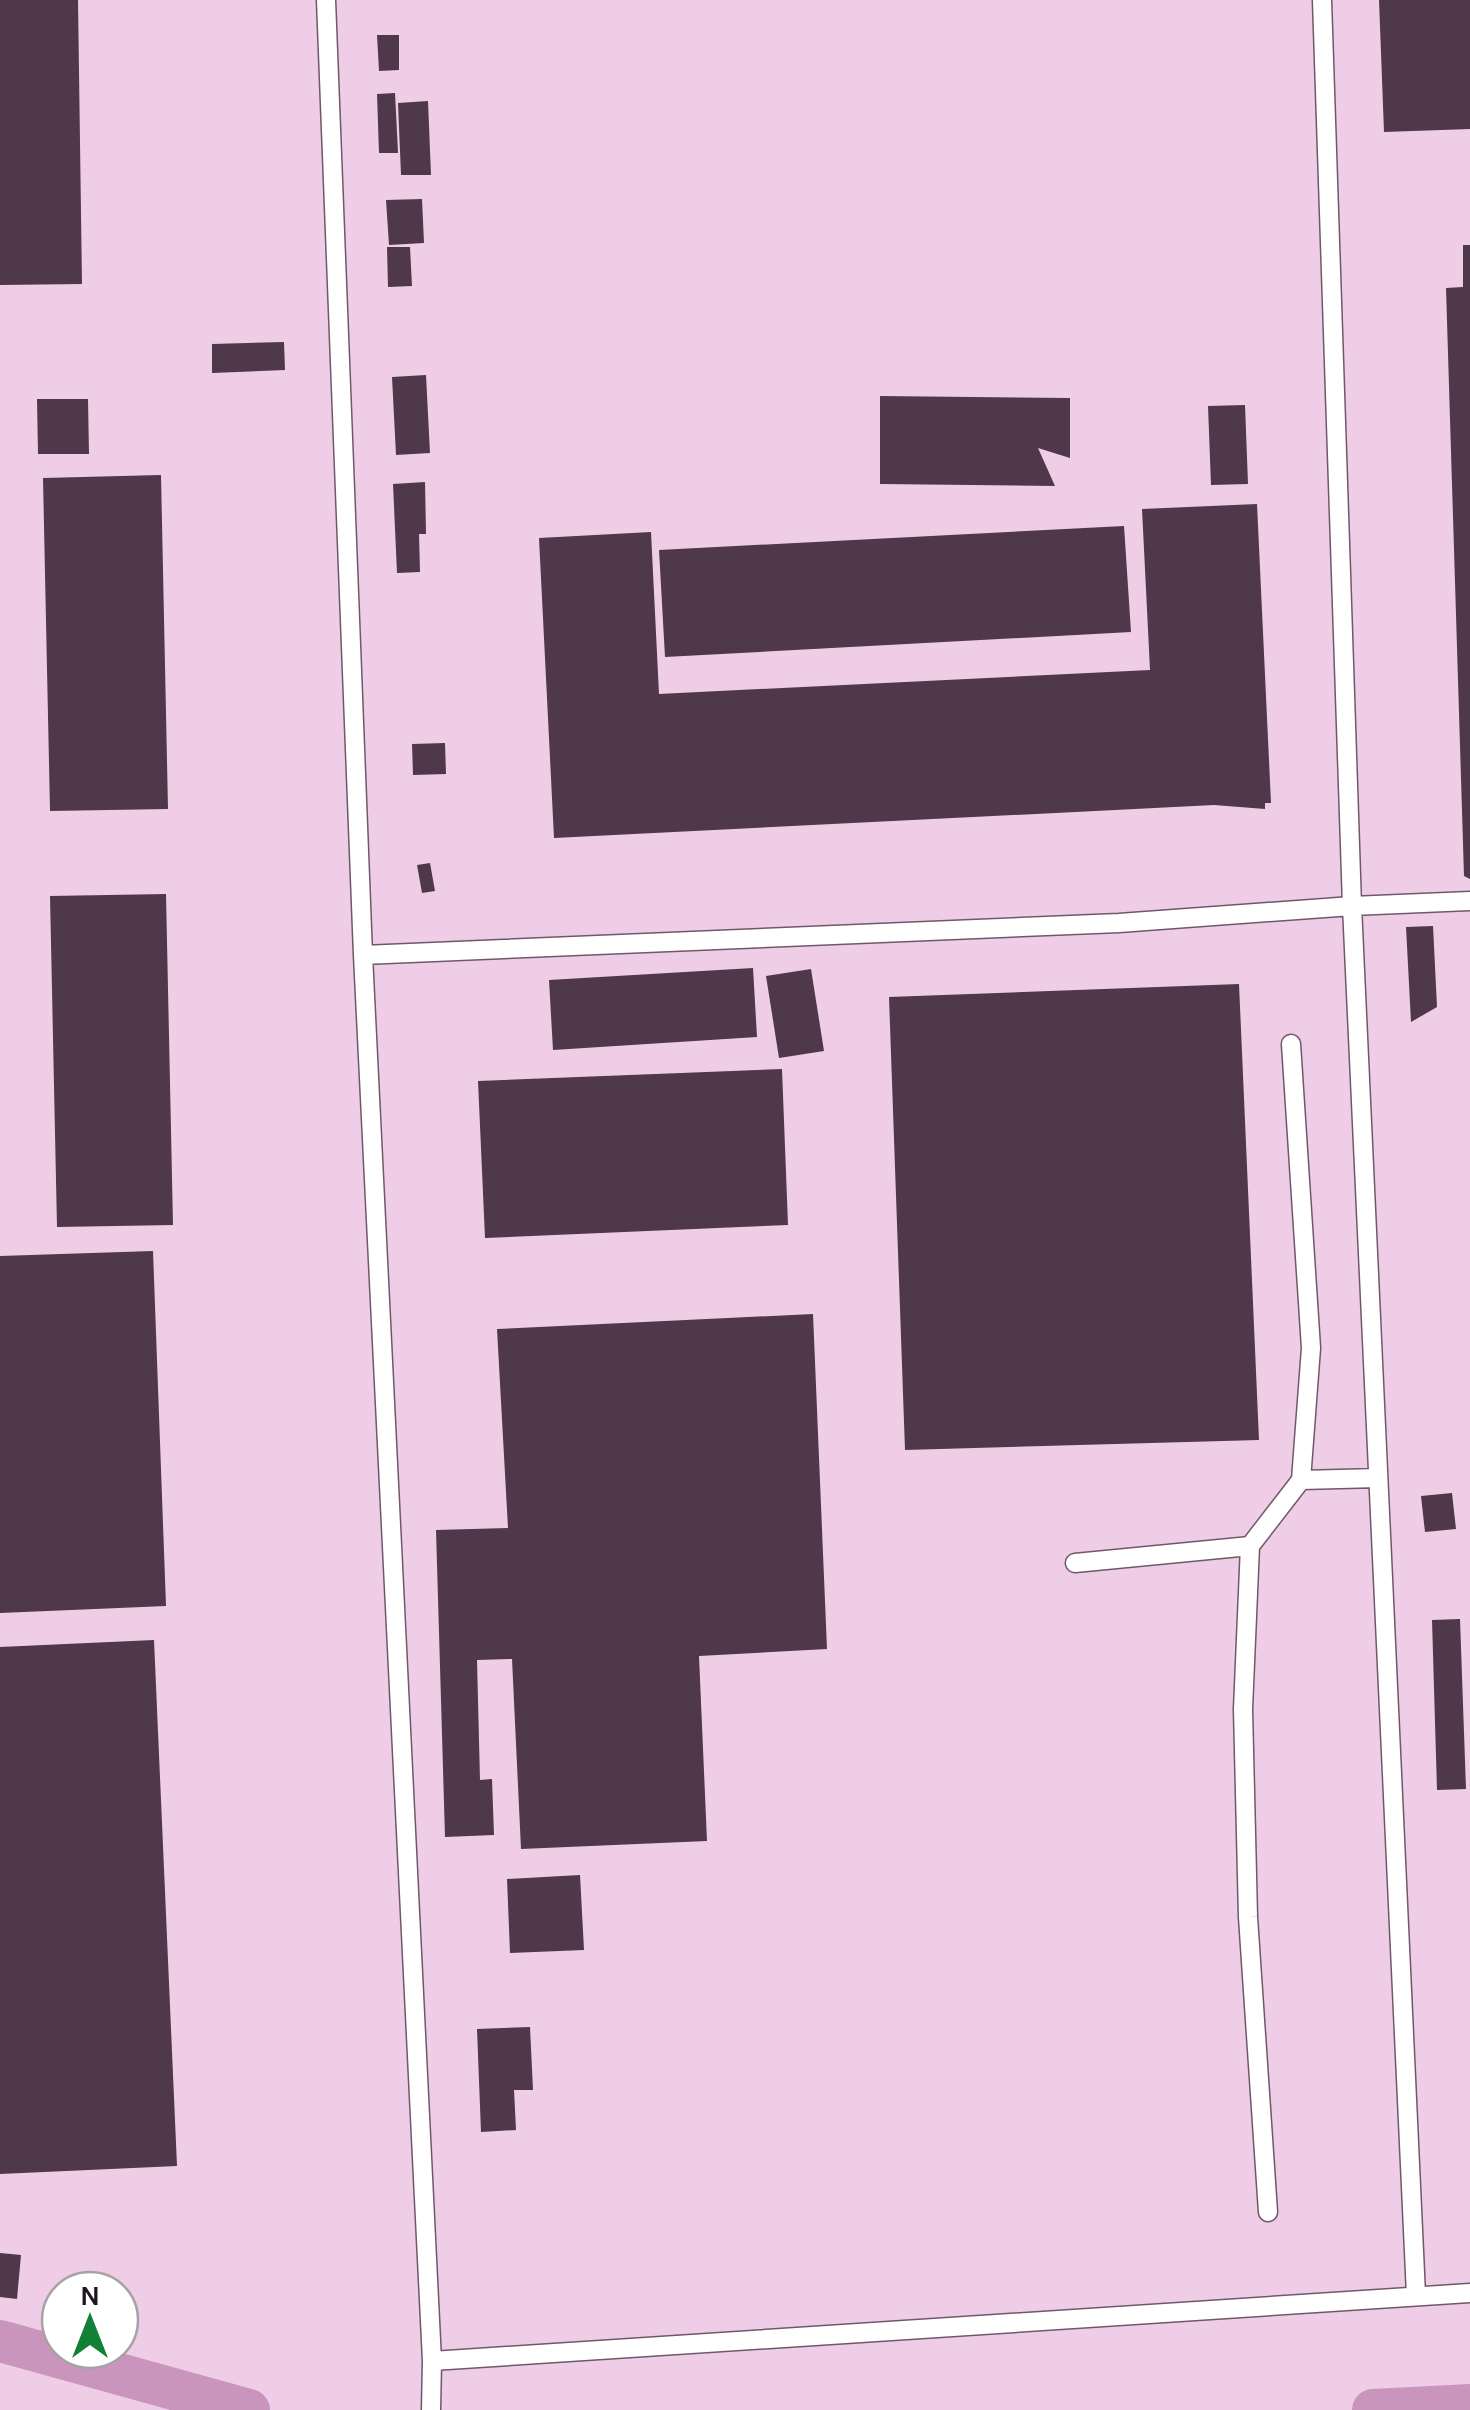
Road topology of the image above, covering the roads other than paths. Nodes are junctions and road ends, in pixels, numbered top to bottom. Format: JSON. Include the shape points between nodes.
{"nodes":[{"id":1,"x":1322,"y":0,"type":"edge"},
{"id":2,"x":330,"y":1,"type":"edge"},
{"id":3,"x":1470,"y":902,"type":"edge"},
{"id":4,"x":1352,"y":906,"type":"junction"},
{"id":5,"x":362,"y":955,"type":"junction"},
{"id":6,"x":1291,"y":1044,"type":"dead end"},
{"id":7,"x":1378,"y":1478,"type":"junction"},
{"id":8,"x":1301,"y":1480,"type":"junction"},
{"id":9,"x":1250,"y":1546,"type":"junction"},
{"id":10,"x":1075,"y":1563,"type":"dead end"},
{"id":11,"x":1268,"y":2212,"type":"dead end"},
{"id":12,"x":1470,"y":2293,"type":"edge"},
{"id":13,"x":1416,"y":2295,"type":"junction"},
{"id":14,"x":432,"y":2361,"type":"junction"},
{"id":15,"x":431,"y":2410,"type":"edge"}],
"edges":[{"from":1,"to":4,"type":"lane"},
{"from":2,"to":5,"type":"lane"},
{"from":3,"to":4,"type":"lane"},
{"from":4,"to":5,"type":"lane","via":[[1119,923]]},
{"from":4,"to":7,"type":"lane"},
{"from":5,"to":14,"type":"lane"},
{"from":6,"to":8,"type":"lane","via":[[1310,1348]]},
{"from":7,"to":8,"type":"lane"},
{"from":7,"to":13,"type":"lane"},
{"from":8,"to":9,"type":"lane"},
{"from":9,"to":10,"type":"lane"},
{"from":9,"to":11,"type":"lane","via":[[1243,1709],[1248,1918]]},
{"from":12,"to":13,"type":"lane"},
{"from":13,"to":14,"type":"lane"},
{"from":14,"to":15,"type":"lane"}]}
